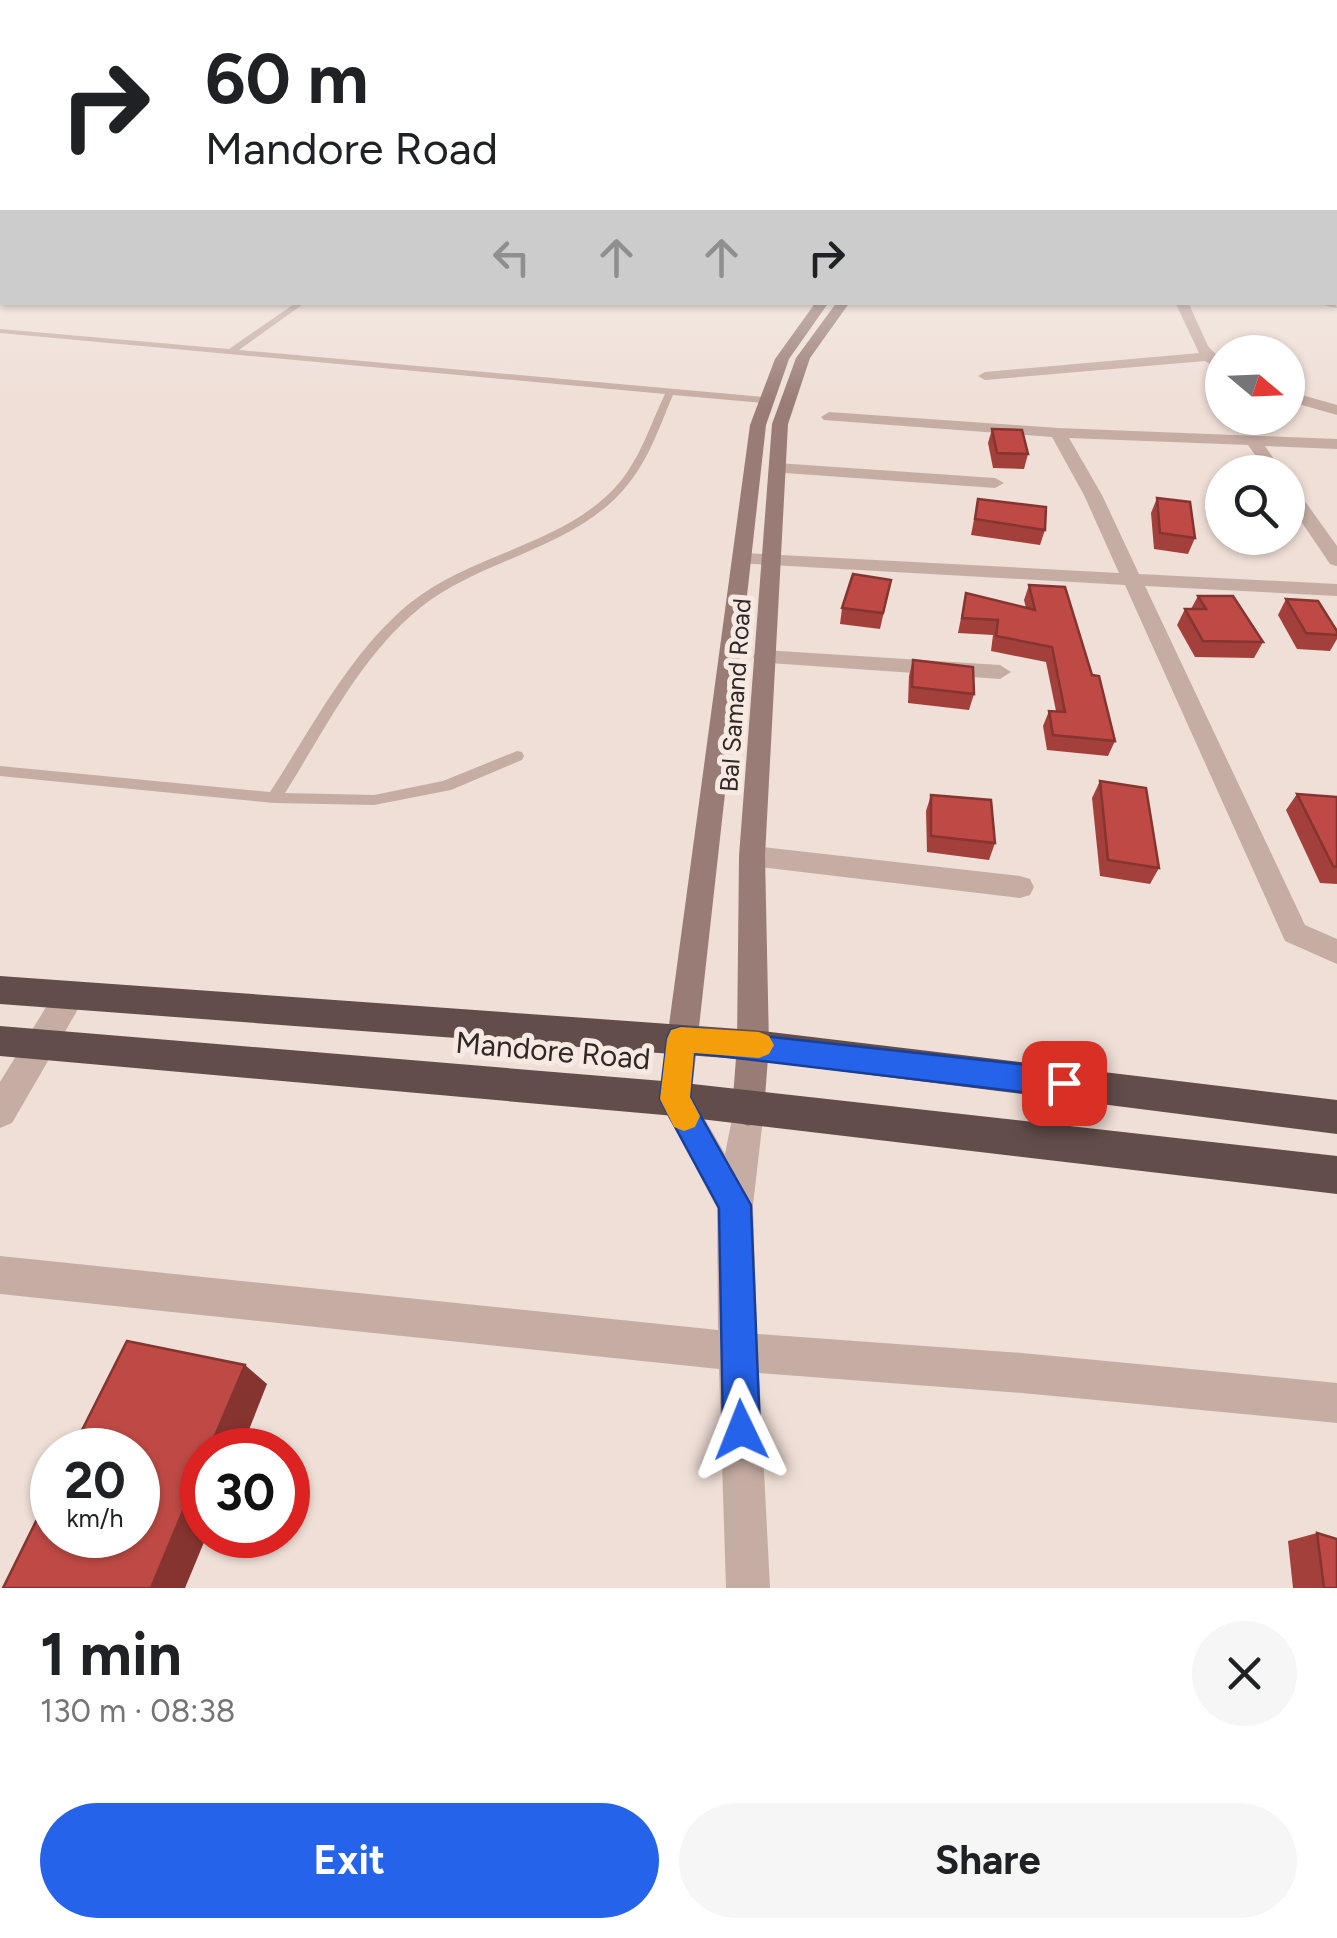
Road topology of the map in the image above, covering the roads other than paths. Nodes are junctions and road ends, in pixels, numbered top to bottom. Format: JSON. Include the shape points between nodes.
{"nodes":[{"id":1,"x":299,"y":305,"type":"edge"},
{"id":2,"x":820,"y":305,"type":"edge"},
{"id":3,"x":842,"y":305,"type":"edge"},
{"id":4,"x":1182,"y":305,"type":"edge"},
{"id":5,"x":1,"y":332,"type":"edge"},
{"id":6,"x":230,"y":352,"type":"junction"},
{"id":7,"x":1205,"y":353,"type":"edge"},
{"id":8,"x":1205,"y":357,"type":"edge"},
{"id":9,"x":984,"y":376,"type":"dead end"},
{"id":10,"x":670,"y":392,"type":"junction"},
{"id":11,"x":764,"y":400,"type":"junction"},
{"id":12,"x":1305,"y":401,"type":"edge"},
{"id":13,"x":1337,"y":410,"type":"edge"},
{"id":14,"x":829,"y":416,"type":"dead end"},
{"id":15,"x":1058,"y":433,"type":"junction"},
{"id":16,"x":1252,"y":441,"type":"junction"},
{"id":17,"x":1337,"y":444,"type":"edge"},
{"id":18,"x":1262,"y":455,"type":"edge"},
{"id":19,"x":777,"y":468,"type":"junction"},
{"id":20,"x":996,"y":483,"type":"dead end"},
{"id":21,"x":1305,"y":514,"type":"edge"},
{"id":22,"x":744,"y":560,"type":"junction"},
{"id":23,"x":769,"y":560,"type":"junction"},
{"id":24,"x":1337,"y":560,"type":"edge"},
{"id":25,"x":1132,"y":579,"type":"junction"},
{"id":26,"x":1337,"y":590,"type":"edge"},
{"id":27,"x":764,"y":657,"type":"junction"},
{"id":28,"x":1000,"y":672,"type":"dead end"},
{"id":29,"x":516,"y":756,"type":"dead end"},
{"id":30,"x":0,"y":772,"type":"edge"},
{"id":31,"x":274,"y":798,"type":"junction"},
{"id":32,"x":752,"y":856,"type":"junction"},
{"id":33,"x":1020,"y":886,"type":"dead end"},
{"id":34,"x":1337,"y":952,"type":"edge"},
{"id":35,"x":0,"y":990,"type":"edge"},
{"id":36,"x":70,"y":994,"type":"junction"},
{"id":37,"x":681,"y":1039,"type":"junction"},
{"id":38,"x":0,"y":1041,"type":"edge"},
{"id":39,"x":42,"y":1044,"type":"junction"},
{"id":40,"x":753,"y":1044,"type":"junction"},
{"id":41,"x":675,"y":1099,"type":"junction"},
{"id":42,"x":748,"y":1110,"type":"junction"},
{"id":43,"x":0,"y":1112,"type":"edge"},
{"id":44,"x":1337,"y":1116,"type":"edge"},
{"id":45,"x":1337,"y":1175,"type":"edge"},
{"id":46,"x":735,"y":1205,"type":"junction"},
{"id":47,"x":0,"y":1276,"type":"edge"},
{"id":48,"x":738,"y":1352,"type":"junction"},
{"id":49,"x":1337,"y":1403,"type":"edge"},
{"id":50,"x":748,"y":1588,"type":"edge"}],
"edges":[{"from":1,"to":6,"type":"lane"},
{"from":2,"to":11,"type":"main road","name":"Bal Samand Road"},
{"from":3,"to":19,"type":"main road","name":"Bal Samand Road","via":[[812,344],[784,401]]},
{"from":4,"to":7,"type":"street"},
{"from":5,"to":6,"type":"lane"},
{"from":6,"to":10,"type":"lane"},
{"from":8,"to":9,"type":"street"},
{"from":10,"to":11,"type":"lane"},
{"from":10,"to":31,"type":"lane","via":[[618,492],[573,523],[436,589],[384,635]]},
{"from":11,"to":22,"type":"main road","name":"Bal Samand Road"},
{"from":12,"to":13,"type":"street"},
{"from":14,"to":15,"type":"street"},
{"from":15,"to":16,"type":"street"},
{"from":15,"to":25,"type":"street"},
{"from":16,"to":17,"type":"street"},
{"from":16,"to":18,"type":"street"},
{"from":19,"to":20,"type":"street"},
{"from":19,"to":23,"type":"main road","name":"Bal Samand Road"},
{"from":21,"to":24,"type":"street"},
{"from":22,"to":23,"type":"street"},
{"from":22,"to":37,"type":"main road","name":"Bal Samand Road"},
{"from":23,"to":25,"type":"street"},
{"from":23,"to":27,"type":"main road","name":"Bal Samand Road"},
{"from":25,"to":26,"type":"street"},
{"from":25,"to":34,"type":"street","via":[[1295,934]]},
{"from":27,"to":28,"type":"street"},
{"from":27,"to":32,"type":"main road","name":"Bal Samand Road"},
{"from":29,"to":31,"type":"lane","via":[[446,786],[374,800]]},
{"from":30,"to":31,"type":"lane"},
{"from":32,"to":33,"type":"street"},
{"from":32,"to":40,"type":"main road","name":"Bal Samand Road"},
{"from":35,"to":36,"type":"highway","name":"Mandore Road"},
{"from":36,"to":37,"type":"highway","name":"Mandore Road"},
{"from":36,"to":39,"type":"street"},
{"from":37,"to":40,"type":"highway","name":"Mandore Road"},
{"from":37,"to":41,"type":"main road","name":"Bal Samand Road"},
{"from":38,"to":39,"type":"highway","name":"Mandore Road"},
{"from":39,"to":41,"type":"highway","name":"Mandore Road"},
{"from":39,"to":43,"type":"street"},
{"from":40,"to":42,"type":"main road","name":"Bal Samand Road"},
{"from":40,"to":44,"type":"highway","name":"Mandore Road"},
{"from":41,"to":42,"type":"highway","name":"Mandore Road"},
{"from":41,"to":46,"type":"street"},
{"from":42,"to":45,"type":"highway","name":"Mandore Road"},
{"from":42,"to":46,"type":"street"},
{"from":46,"to":48,"type":"street"},
{"from":47,"to":48,"type":"street"},
{"from":48,"to":49,"type":"street"},
{"from":48,"to":50,"type":"street"}]}
